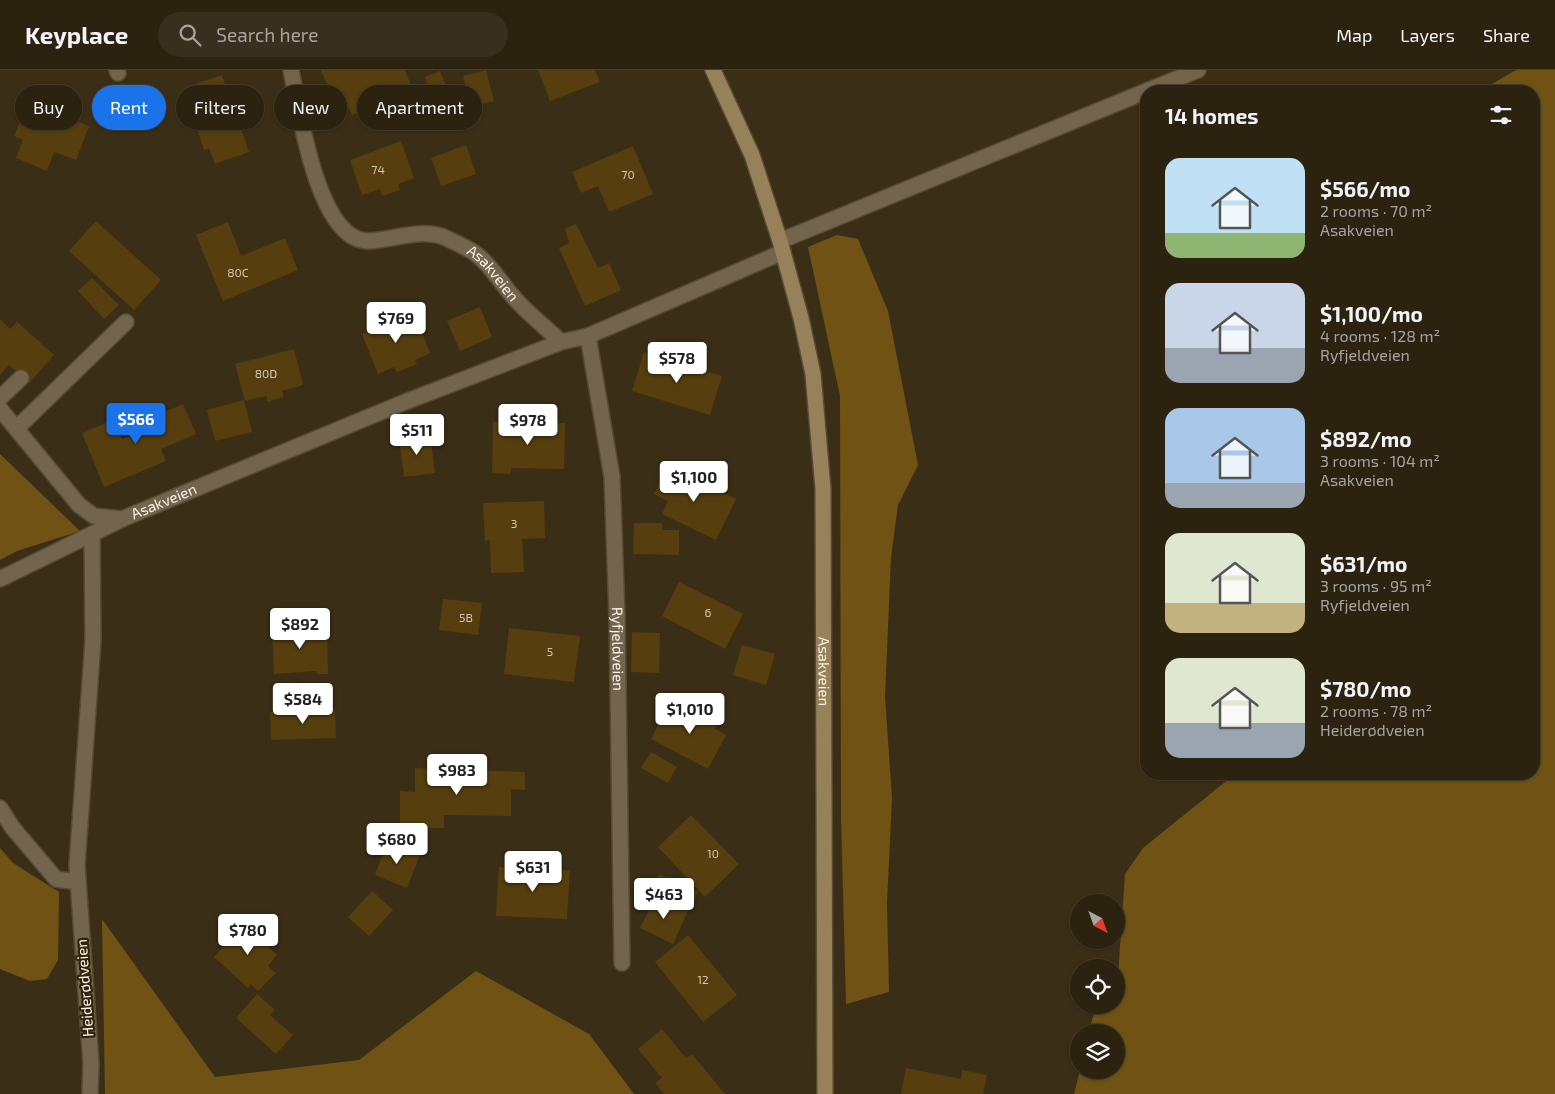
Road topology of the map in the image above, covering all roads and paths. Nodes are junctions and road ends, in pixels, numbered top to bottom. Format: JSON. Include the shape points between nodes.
{"nodes":[{"id":1,"x":291,"y":70,"type":"edge"},
{"id":2,"x":713,"y":70,"type":"edge"},
{"id":3,"x":1198,"y":70,"type":"edge"},
{"id":4,"x":1162,"y":85,"type":"edge"},
{"id":5,"x":1140,"y":94,"type":"edge"},
{"id":6,"x":781,"y":246,"type":"junction"},
{"id":7,"x":126,"y":322,"type":"dead end"},
{"id":8,"x":588,"y":336,"type":"junction"},
{"id":9,"x":561,"y":342,"type":"junction"},
{"id":10,"x":21,"y":378,"type":"dead end"},
{"id":11,"x":0,"y":398,"type":"edge"},
{"id":12,"x":0,"y":410,"type":"edge"},
{"id":13,"x":17,"y":428,"type":"junction"},
{"id":14,"x":122,"y":518,"type":"junction"},
{"id":15,"x":92,"y":534,"type":"junction"},
{"id":16,"x":0,"y":579,"type":"edge"},
{"id":17,"x":0,"y":808,"type":"edge"},
{"id":18,"x":77,"y":882,"type":"junction"},
{"id":19,"x":622,"y":963,"type":"dead end"},
{"id":20,"x":90,"y":1094,"type":"edge"},
{"id":21,"x":825,"y":1094,"type":"edge"}],
"edges":[{"from":1,"to":9,"type":"street","name":"Asakveien","via":[[304,137],[334,221],[349,236],[366,241],[408,236],[444,237],[477,254],[517,301]]},
{"from":2,"to":6,"type":"main road","name":"Asakveien","via":[[752,156]]},
{"from":3,"to":4,"type":"street"},
{"from":5,"to":6,"type":"street"},
{"from":6,"to":8,"type":"street","name":"Asakveien"},
{"from":6,"to":21,"type":"main road","name":"Asakveien","via":[[813,374],[823,489]]},
{"from":7,"to":13,"type":"street"},
{"from":8,"to":9,"type":"street","name":"Asakveien"},
{"from":8,"to":19,"type":"street","name":"Ryfjeldveien","via":[[612,477]]},
{"from":9,"to":14,"type":"street","name":"Asakveien"},
{"from":10,"to":11,"type":"street"},
{"from":12,"to":13,"type":"street"},
{"from":13,"to":14,"type":"street","via":[[79,505],[94,516]]},
{"from":14,"to":15,"type":"street","name":"Asakveien"},
{"from":15,"to":16,"type":"street","name":"Asakveien"},
{"from":15,"to":18,"type":"street","via":[[93,640]]},
{"from":17,"to":18,"type":"street","via":[[56,879]]},
{"from":18,"to":20,"type":"street","name":"Heiderødveien","via":[[91,1064]]}]}
